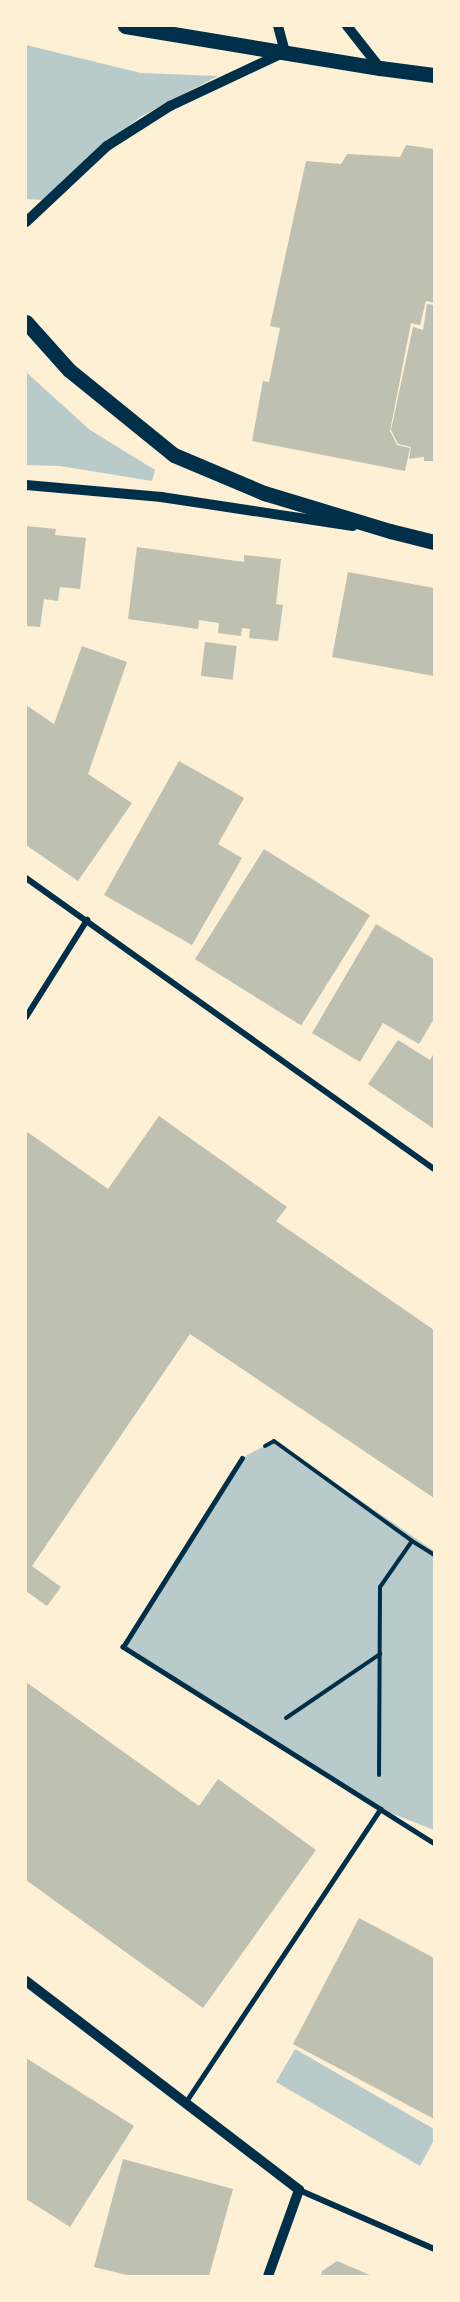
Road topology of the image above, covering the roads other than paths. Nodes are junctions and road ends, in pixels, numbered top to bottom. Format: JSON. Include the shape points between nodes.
{"nodes":[{"id":1,"x":124,"y":26,"type":"edge"},
{"id":2,"x":278,"y":26,"type":"edge"},
{"id":3,"x":347,"y":26,"type":"edge"},
{"id":4,"x":285,"y":52,"type":"junction"},
{"id":5,"x":380,"y":68,"type":"junction"},
{"id":6,"x":435,"y":75,"type":"edge"},
{"id":7,"x":26,"y":222,"type":"edge"},
{"id":8,"x":26,"y":322,"type":"edge"},
{"id":9,"x":26,"y":485,"type":"edge"},
{"id":10,"x":390,"y":531,"type":"junction"},
{"id":11,"x":435,"y":542,"type":"edge"},
{"id":12,"x":26,"y":878,"type":"edge"},
{"id":13,"x":87,"y":920,"type":"junction"},
{"id":14,"x":26,"y":1017,"type":"edge"},
{"id":15,"x":435,"y":1169,"type":"edge"},
{"id":16,"x":242,"y":1458,"type":"road end"},
{"id":17,"x":380,"y":1809,"type":"junction"},
{"id":18,"x":435,"y":1843,"type":"edge"},
{"id":19,"x":26,"y":1981,"type":"edge"},
{"id":20,"x":185,"y":2103,"type":"junction"},
{"id":21,"x":299,"y":2190,"type":"junction"},
{"id":22,"x":435,"y":2249,"type":"edge"},
{"id":23,"x":268,"y":2277,"type":"edge"}],
"edges":[{"from":1,"to":4,"type":"main road"},
{"from":2,"to":4,"type":"street"},
{"from":3,"to":5,"type":"street"},
{"from":4,"to":5,"type":"main road"},
{"from":4,"to":7,"type":"street","via":[[170,106],[107,146]]},
{"from":5,"to":6,"type":"main road"},
{"from":8,"to":10,"type":"main road","via":[[69,370],[174,455],[264,493]]},
{"from":9,"to":10,"type":"street","via":[[161,497]]},
{"from":10,"to":11,"type":"main road"},
{"from":12,"to":13,"type":"street"},
{"from":13,"to":14,"type":"street"},
{"from":13,"to":15,"type":"street"},
{"from":16,"to":17,"type":"lane","via":[[123,1647]]},
{"from":17,"to":18,"type":"lane"},
{"from":17,"to":20,"type":"lane"},
{"from":19,"to":20,"type":"street"},
{"from":20,"to":21,"type":"street"},
{"from":21,"to":22,"type":"street"},
{"from":21,"to":23,"type":"street"}]}
